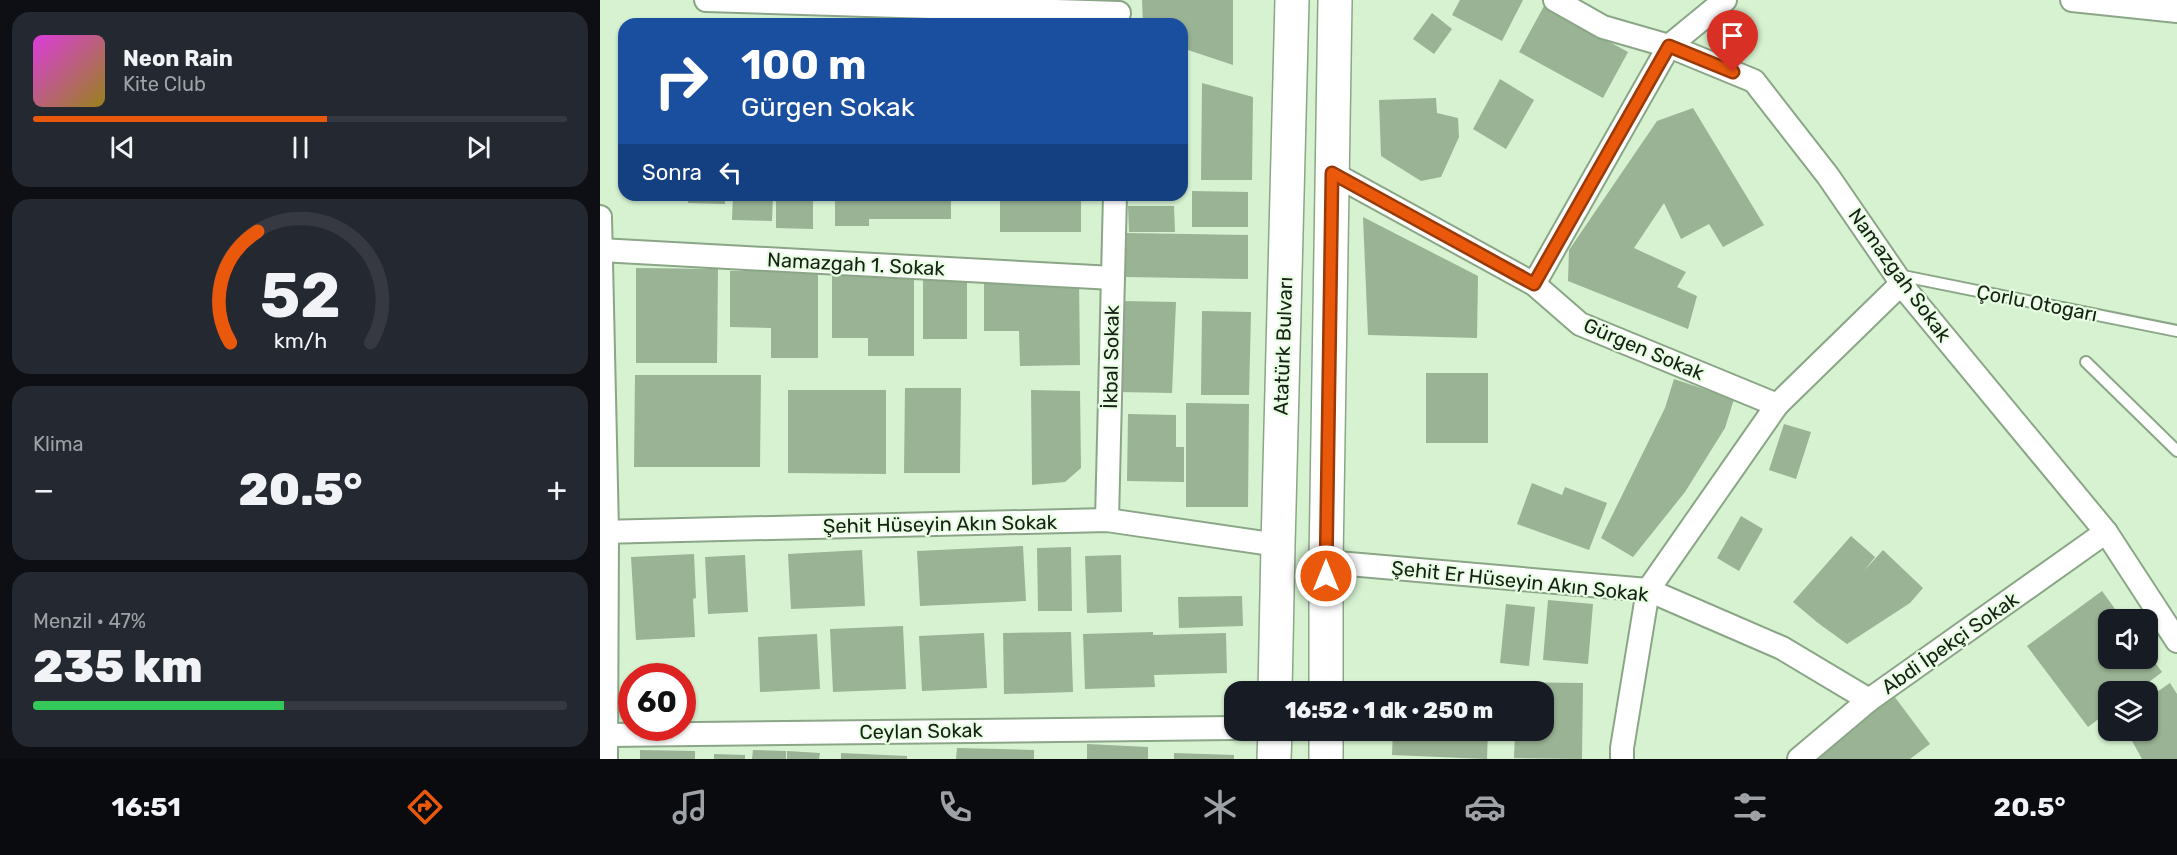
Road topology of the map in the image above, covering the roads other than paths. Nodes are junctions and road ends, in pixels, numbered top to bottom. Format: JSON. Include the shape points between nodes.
{"nodes":[{"id":1,"x":706,"y":0,"type":"edge"},
{"id":2,"x":1292,"y":0,"type":"edge"},
{"id":3,"x":1335,"y":0,"type":"edge"},
{"id":4,"x":1555,"y":0,"type":"edge"},
{"id":5,"x":1725,"y":0,"type":"edge"},
{"id":6,"x":2072,"y":0,"type":"edge"},
{"id":7,"x":2177,"y":11,"type":"edge"},
{"id":8,"x":1119,"y":12,"type":"edge"},
{"id":9,"x":1669,"y":46,"type":"junction"},
{"id":10,"x":1332,"y":173,"type":"junction"},
{"id":11,"x":1115,"y":201,"type":"edge"},
{"id":12,"x":600,"y":216,"type":"edge"},
{"id":13,"x":601,"y":250,"type":"edge"},
{"id":14,"x":1113,"y":278,"type":"junction"},
{"id":15,"x":1899,"y":279,"type":"junction"},
{"id":16,"x":1534,"y":284,"type":"junction"},
{"id":17,"x":2177,"y":331,"type":"edge"},
{"id":18,"x":2086,"y":362,"type":"dead end"},
{"id":19,"x":1777,"y":405,"type":"junction"},
{"id":20,"x":2177,"y":451,"type":"edge"},
{"id":21,"x":1107,"y":520,"type":"junction"},
{"id":22,"x":604,"y":532,"type":"edge"},
{"id":23,"x":2106,"y":532,"type":"junction"},
{"id":24,"x":1278,"y":545,"type":"junction"},
{"id":25,"x":1326,"y":562,"type":"junction"},
{"id":26,"x":1648,"y":590,"type":"junction"},
{"id":27,"x":2177,"y":641,"type":"edge"},
{"id":28,"x":1275,"y":681,"type":"edge"},
{"id":29,"x":1326,"y":681,"type":"edge"},
{"id":30,"x":1869,"y":700,"type":"junction"},
{"id":31,"x":1224,"y":728,"type":"edge"},
{"id":32,"x":607,"y":735,"type":"junction"},
{"id":33,"x":1275,"y":741,"type":"edge"},
{"id":34,"x":1326,"y":741,"type":"edge"},
{"id":35,"x":606,"y":759,"type":"edge"},
{"id":36,"x":1274,"y":759,"type":"edge"},
{"id":37,"x":1326,"y":759,"type":"edge"},
{"id":38,"x":1622,"y":759,"type":"edge"},
{"id":39,"x":1799,"y":759,"type":"edge"}],
"edges":[{"from":1,"to":8,"type":"street"},
{"from":2,"to":24,"type":"main road","name":"Atatürk Bulvarı"},
{"from":3,"to":10,"type":"main road"},
{"from":4,"to":9,"type":"street","name":"Namazgah Sokak","via":[[1603,27]]},
{"from":5,"to":9,"type":"street"},
{"from":6,"to":7,"type":"street"},
{"from":9,"to":15,"type":"street","name":"Namazgah Sokak","via":[[1754,81],[1828,176]]},
{"from":9,"to":16,"type":"street"},
{"from":10,"to":16,"type":"street","name":"Gürgen Sokak"},
{"from":10,"to":25,"type":"main road"},
{"from":11,"to":14,"type":"street","name":"İkbal Sokak"},
{"from":12,"to":13,"type":"street"},
{"from":13,"to":14,"type":"street","name":"Namazgah 1. Sokak"},
{"from":13,"to":22,"type":"street"},
{"from":14,"to":21,"type":"street","name":"İkbal Sokak"},
{"from":15,"to":17,"type":"lane","name":"Çorlu Otogarı"},
{"from":15,"to":19,"type":"street"},
{"from":15,"to":23,"type":"street","name":"Namazgah Sokak"},
{"from":16,"to":19,"type":"street","name":"Gürgen Sokak","via":[[1580,324]]},
{"from":18,"to":20,"type":"lane"},
{"from":19,"to":26,"type":"street"},
{"from":21,"to":22,"type":"street","name":"Şehit Hüseyin Akın Sokak"},
{"from":21,"to":24,"type":"street","name":"Şehit Hüseyin Akın Sokak"},
{"from":22,"to":32,"type":"street"},
{"from":23,"to":27,"type":"street","name":"Namazgah Sokak"},
{"from":23,"to":30,"type":"street","name":"Abdi İpekçi Sokak"},
{"from":24,"to":28,"type":"main road","name":"Atatürk Bulvarı"},
{"from":25,"to":26,"type":"street","name":"Şehit Er Hüseyin Akın Sokak"},
{"from":25,"to":29,"type":"main road"},
{"from":26,"to":30,"type":"street","name":"Şehit Er Hüseyin Akın Sokak","via":[[1782,648]]},
{"from":26,"to":38,"type":"street"},
{"from":30,"to":39,"type":"street","name":"Abdi İpekçi Sokak"},
{"from":31,"to":32,"type":"street","name":"Ceylan Sokak"},
{"from":32,"to":35,"type":"street"},
{"from":33,"to":36,"type":"main road"},
{"from":34,"to":37,"type":"main road"}]}
